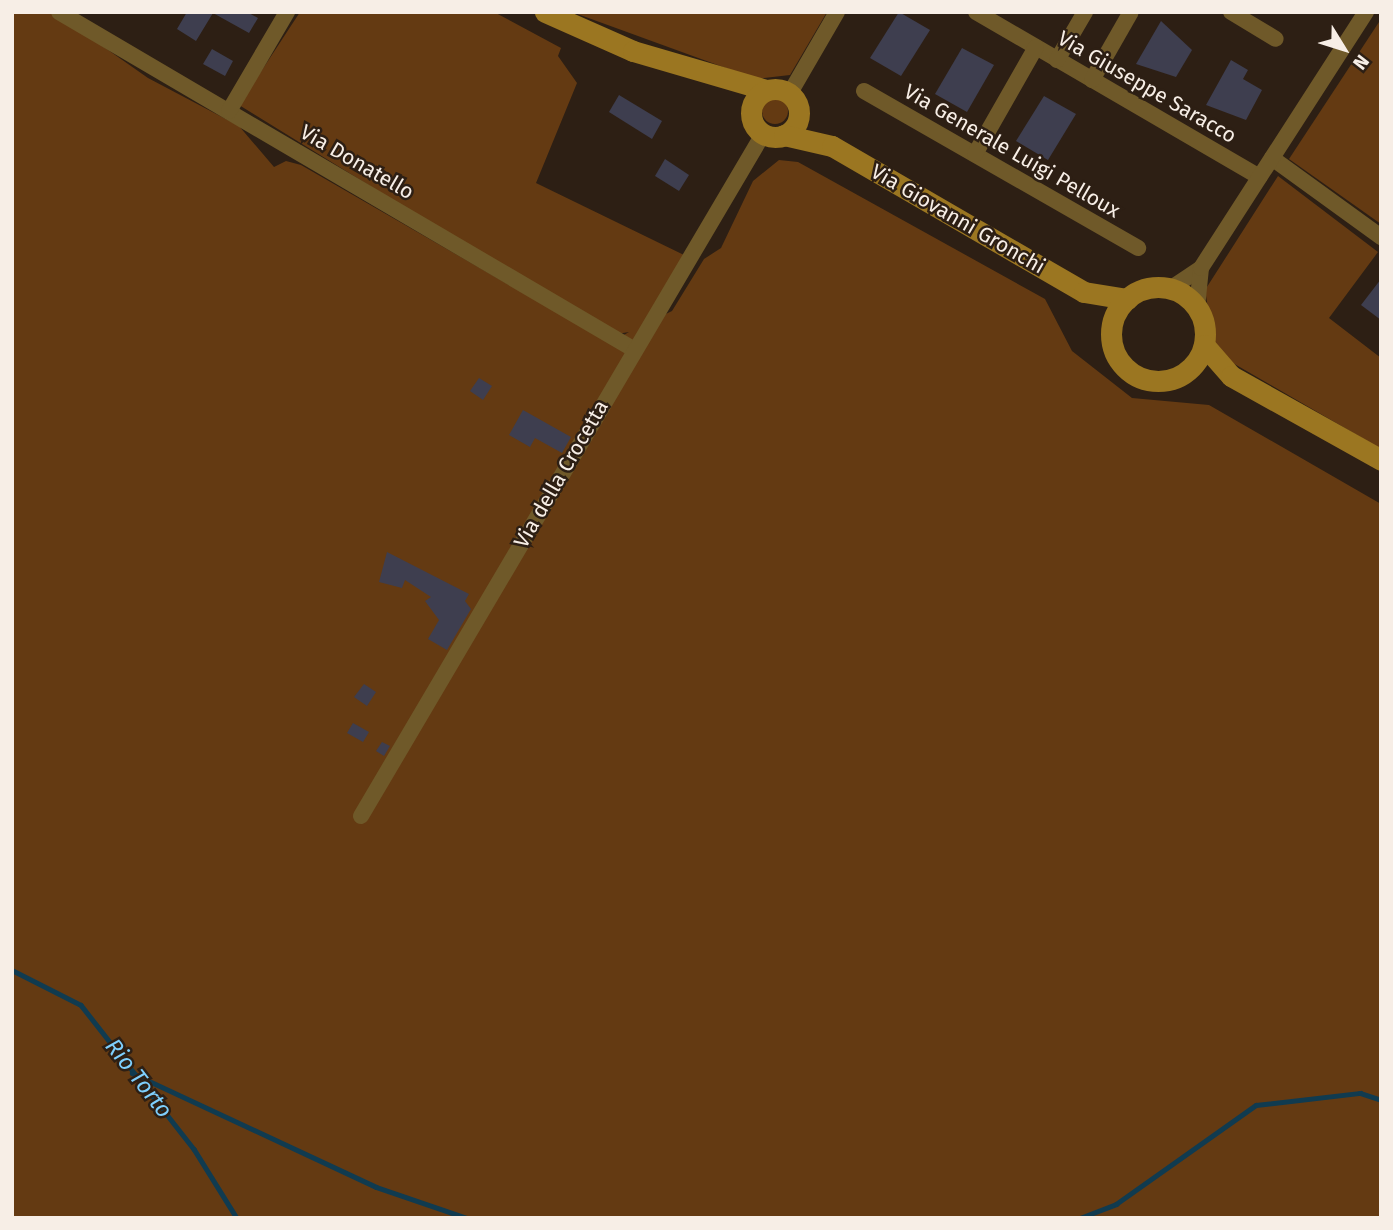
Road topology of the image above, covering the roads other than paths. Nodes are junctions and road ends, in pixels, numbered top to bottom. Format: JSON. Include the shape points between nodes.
{"nodes":[{"id":1,"x":59,"y":12,"type":"edge"},
{"id":2,"x":287,"y":12,"type":"edge"},
{"id":3,"x":545,"y":12,"type":"edge"},
{"id":4,"x":837,"y":12,"type":"edge"},
{"id":5,"x":976,"y":12,"type":"edge"},
{"id":6,"x":1085,"y":12,"type":"edge"},
{"id":7,"x":1131,"y":12,"type":"edge"},
{"id":8,"x":1231,"y":12,"type":"edge"},
{"id":9,"x":1366,"y":12,"type":"edge"},
{"id":10,"x":1276,"y":39,"type":"dead end"},
{"id":11,"x":1036,"y":47,"type":"junction"},
{"id":12,"x":1057,"y":60,"type":"junction"},
{"id":13,"x":712,"y":76,"type":"junction"},
{"id":14,"x":1092,"y":80,"type":"junction"},
{"id":15,"x":766,"y":90,"type":"junction"},
{"id":16,"x":864,"y":91,"type":"dead end"},
{"id":17,"x":795,"y":101,"type":"junction"},
{"id":18,"x":751,"y":110,"type":"junction"},
{"id":19,"x":229,"y":111,"type":"junction"},
{"id":20,"x":763,"y":134,"type":"junction"},
{"id":21,"x":785,"y":135,"type":"junction"},
{"id":22,"x":832,"y":146,"type":"junction"},
{"id":23,"x":975,"y":155,"type":"junction"},
{"id":24,"x":1272,"y":158,"type":"junction"},
{"id":25,"x":1260,"y":177,"type":"junction"},
{"id":26,"x":1381,"y":237,"type":"edge"},
{"id":27,"x":1138,"y":248,"type":"dead end"},
{"id":28,"x":1201,"y":268,"type":"junction"},
{"id":29,"x":1170,"y":289,"type":"junction"},
{"id":30,"x":1084,"y":292,"type":"junction"},
{"id":31,"x":1127,"y":299,"type":"junction"},
{"id":32,"x":1197,"y":308,"type":"junction"},
{"id":33,"x":1112,"y":326,"type":"junction"},
{"id":34,"x":1204,"y":345,"type":"junction"},
{"id":35,"x":633,"y":349,"type":"junction"},
{"id":36,"x":1188,"y":371,"type":"junction"},
{"id":37,"x":1231,"y":376,"type":"junction"},
{"id":38,"x":1381,"y":460,"type":"edge"},
{"id":39,"x":362,"y":816,"type":"dead end"}],
"edges":[{"from":1,"to":19,"type":"street","name":"Via Donatello"},
{"from":2,"to":19,"type":"street"},
{"from":3,"to":13,"type":"street"},
{"from":4,"to":17,"type":"street"},
{"from":5,"to":11,"type":"street","name":"Via Giuseppe Saracco"},
{"from":6,"to":12,"type":"street"},
{"from":7,"to":14,"type":"street"},
{"from":8,"to":10,"type":"street"},
{"from":9,"to":24,"type":"street"},
{"from":11,"to":12,"type":"street","name":"Via Giuseppe Saracco"},
{"from":11,"to":23,"type":"street"},
{"from":12,"to":14,"type":"street","name":"Via Giuseppe Saracco"},
{"from":13,"to":15,"type":"street"},
{"from":13,"to":18,"type":"street"},
{"from":14,"to":25,"type":"street","name":"Via Giuseppe Saracco"},
{"from":15,"to":17,"type":"street"},
{"from":15,"to":18,"type":"street"},
{"from":16,"to":23,"type":"street","name":"Via Generale Luigi Pelloux"},
{"from":17,"to":21,"type":"street","via":[[798,122]]},
{"from":17,"to":22,"type":"street","name":"Via Giovanni Gronchi"},
{"from":18,"to":20,"type":"street"},
{"from":19,"to":35,"type":"street","name":"Via Donatello"},
{"from":20,"to":21,"type":"street"},
{"from":20,"to":35,"type":"street","name":"Via della Crocetta"},
{"from":21,"to":22,"type":"street","name":"Via Giovanni Gronchi"},
{"from":22,"to":30,"type":"street","name":"Via Giovanni Gronchi"},
{"from":23,"to":27,"type":"street","name":"Via Generale Luigi Pelloux"},
{"from":24,"to":25,"type":"street"},
{"from":24,"to":26,"type":"street"},
{"from":25,"to":28,"type":"street"},
{"from":28,"to":29,"type":"street"},
{"from":28,"to":32,"type":"street"},
{"from":29,"to":31,"type":"street","via":[[1147,289]]},
{"from":29,"to":32,"type":"street"},
{"from":30,"to":31,"type":"street","name":"Via Giovanni Gronchi"},
{"from":30,"to":33,"type":"street","name":"Via Giovanni Gronchi"},
{"from":31,"to":33,"type":"street"},
{"from":32,"to":34,"type":"street"},
{"from":33,"to":36,"type":"street","via":[[1115,354],[1134,375],[1162,381]]},
{"from":34,"to":36,"type":"street"},
{"from":34,"to":37,"type":"street"},
{"from":35,"to":39,"type":"street","name":"Via della Crocetta"},
{"from":36,"to":37,"type":"street"},
{"from":37,"to":38,"type":"street"}]}
